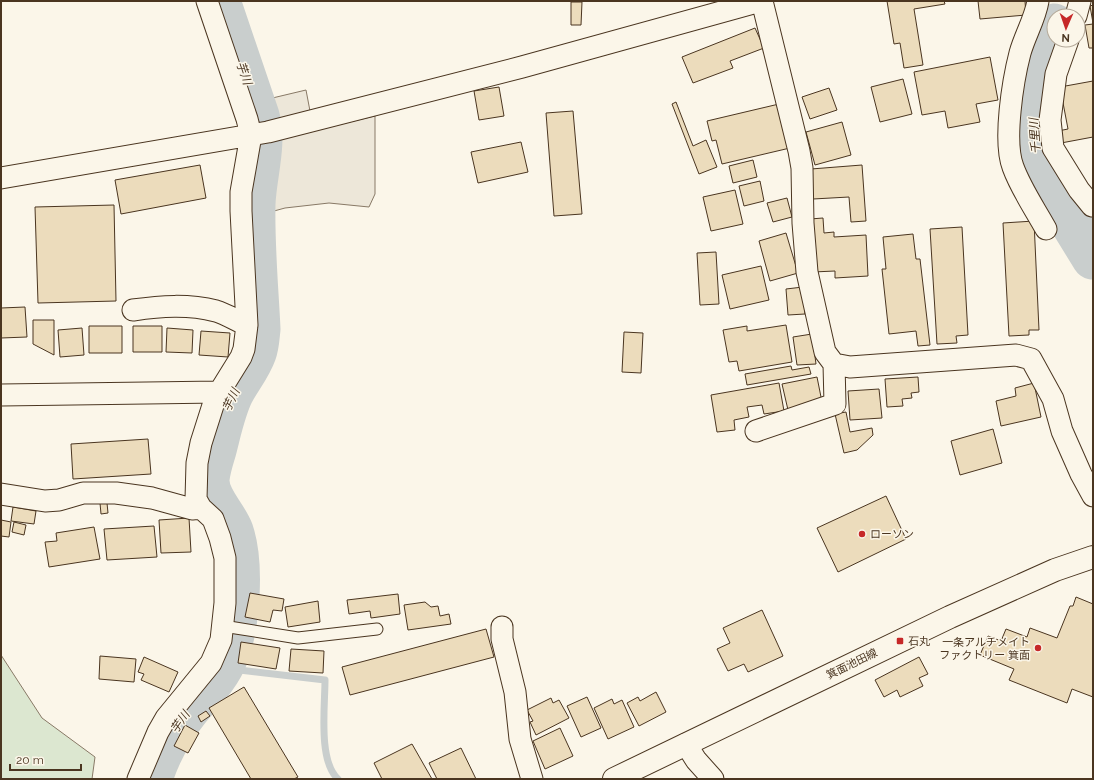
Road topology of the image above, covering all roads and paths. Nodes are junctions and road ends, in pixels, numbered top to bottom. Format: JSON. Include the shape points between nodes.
{"nodes":[{"id":1,"x":207,"y":1,"type":"edge"},
{"id":2,"x":761,"y":1,"type":"edge"},
{"id":3,"x":1038,"y":1,"type":"edge"},
{"id":4,"x":1065,"y":48,"type":"edge"},
{"id":5,"x":258,"y":134,"type":"junction"},
{"id":6,"x":1,"y":178,"type":"edge"},
{"id":7,"x":1092,"y":206,"type":"dead end"},
{"id":8,"x":1046,"y":229,"type":"dead end"},
{"id":9,"x":133,"y":310,"type":"dead end"},
{"id":10,"x":247,"y":325,"type":"junction"},
{"id":11,"x":834,"y":364,"type":"junction"},
{"id":12,"x":219,"y":392,"type":"junction"},
{"id":13,"x":1,"y":395,"type":"edge"},
{"id":14,"x":756,"y":431,"type":"dead end"},
{"id":15,"x":1,"y":494,"type":"edge"},
{"id":16,"x":1093,"y":496,"type":"edge"},
{"id":17,"x":201,"y":508,"type":"junction"},
{"id":18,"x":1093,"y":557,"type":"edge"},
{"id":19,"x":502,"y":626,"type":"dead end"},
{"id":20,"x":232,"y":627,"type":"junction"},
{"id":21,"x":377,"y":628,"type":"dead end"},
{"id":22,"x":686,"y":744,"type":"junction"},
{"id":23,"x":138,"y":779,"type":"edge"},
{"id":24,"x":532,"y":779,"type":"edge"},
{"id":25,"x":614,"y":779,"type":"edge"},
{"id":26,"x":713,"y":779,"type":"edge"}],
"edges":[{"from":1,"to":5,"type":"street","via":[[247,119]]},
{"from":2,"to":5,"type":"street"},
{"from":2,"to":11,"type":"street","via":[[802,168],[807,272],[825,352]]},
{"from":3,"to":8,"type":"street","via":[[1036,13],[1020,53],[1011,105],[1009,147],[1019,181]]},
{"from":4,"to":7,"type":"street","via":[[1056,74],[1050,120],[1053,148]]},
{"from":5,"to":6,"type":"street"},
{"from":5,"to":10,"type":"street","via":[[241,198]]},
{"from":9,"to":10,"type":"street","via":[[190,306],[217,311]]},
{"from":10,"to":12,"type":"street","via":[[241,357]]},
{"from":11,"to":14,"type":"street","via":[[835,404]]},
{"from":11,"to":16,"type":"street","via":[[850,367],[1016,355],[1031,359],[1053,399],[1062,431]]},
{"from":12,"to":13,"type":"street"},
{"from":12,"to":17,"type":"street","via":[[201,443],[197,463],[196,499]]},
{"from":15,"to":17,"type":"street","via":[[45,501],[83,493],[116,493],[152,498],[192,509]]},
{"from":17,"to":20,"type":"street","via":[[213,519],[219,533],[225,558],[225,603]]},
{"from":18,"to":22,"type":"main road","name":"箕面池田線","via":[[1056,570],[950,617]]},
{"from":19,"to":24,"type":"street","via":[[502,639],[515,692],[520,739]]},
{"from":20,"to":21,"type":"lane","via":[[298,638]]},
{"from":20,"to":23,"type":"street","via":[[221,640],[211,663],[163,723]]},
{"from":22,"to":25,"type":"main road","name":"箕面池田線"},
{"from":22,"to":26,"type":"street"}]}
